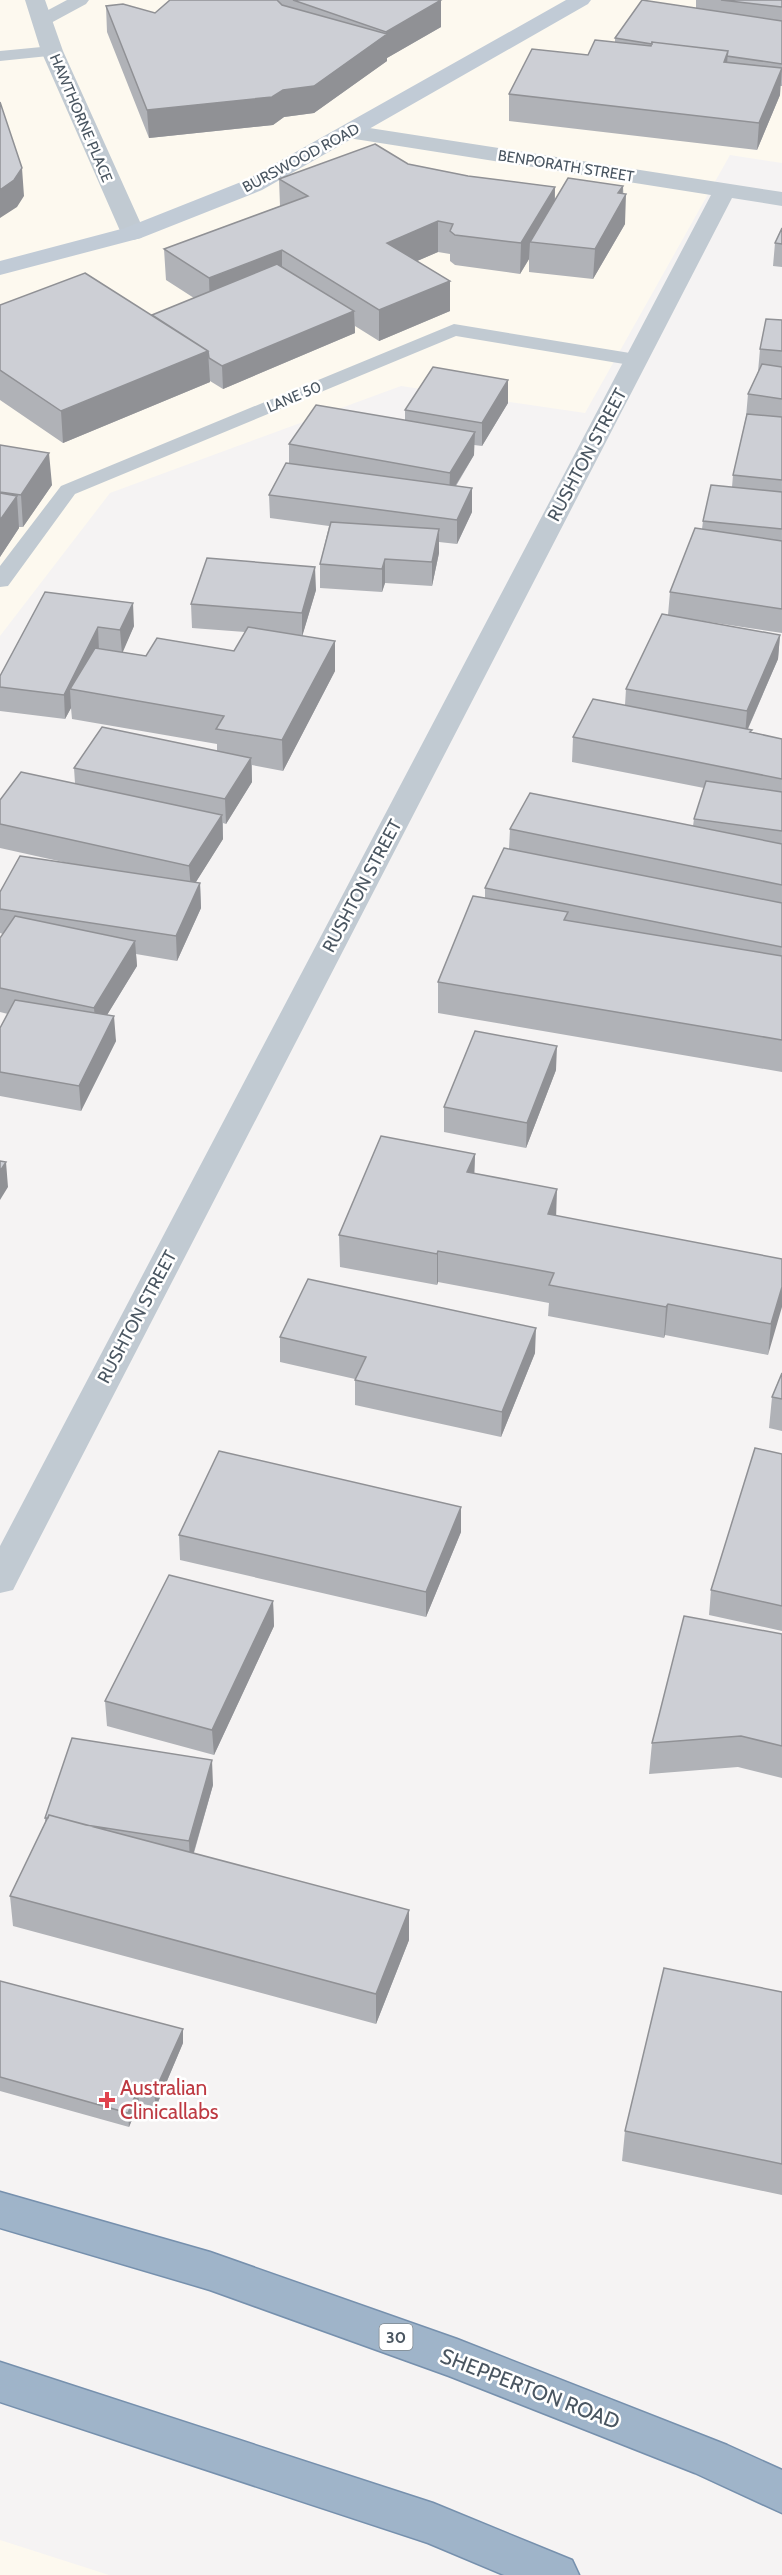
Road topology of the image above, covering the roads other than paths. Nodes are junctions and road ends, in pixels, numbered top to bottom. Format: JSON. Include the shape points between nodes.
{"nodes":[{"id":1,"x":80,"y":0,"type":"edge"},
{"id":2,"x":581,"y":0,"type":"edge"},
{"id":3,"x":39,"y":10,"type":"edge"},
{"id":4,"x":52,"y":51,"type":"junction"},
{"id":5,"x":0,"y":56,"type":"edge"},
{"id":6,"x":350,"y":132,"type":"junction"},
{"id":7,"x":724,"y":191,"type":"junction"},
{"id":8,"x":782,"y":199,"type":"edge"},
{"id":9,"x":132,"y":234,"type":"junction"},
{"id":10,"x":0,"y":268,"type":"edge"},
{"id":11,"x":636,"y":360,"type":"junction"},
{"id":12,"x":0,"y":581,"type":"edge"},
{"id":13,"x":0,"y":1580,"type":"edge"},
{"id":14,"x":0,"y":2210,"type":"edge"},
{"id":15,"x":0,"y":2382,"type":"edge"},
{"id":16,"x":782,"y":2492,"type":"edge"},
{"id":17,"x":556,"y":2575,"type":"edge"}],
"edges":[{"from":1,"to":3,"type":"lane"},
{"from":2,"to":6,"type":"main road","name":"BURSWOOD ROAD"},
{"from":3,"to":4,"type":"street","name":"HAWTHORNE PLACE"},
{"from":4,"to":5,"type":"lane"},
{"from":4,"to":9,"type":"street","name":"HAWTHORNE PLACE"},
{"from":6,"to":7,"type":"street","name":"BENPORATH STREET"},
{"from":6,"to":9,"type":"main road","name":"BURSWOOD ROAD","via":[[255,185]]},
{"from":7,"to":8,"type":"street","name":"BENPORATH STREET"},
{"from":7,"to":11,"type":"street","name":"RUSHTON STREET"},
{"from":9,"to":10,"type":"main road","name":"BURSWOOD ROAD"},
{"from":11,"to":12,"type":"lane","name":"LANE 50","via":[[454,330],[68,490]]},
{"from":11,"to":13,"type":"street","name":"RUSHTON STREET"},
{"from":14,"to":16,"type":"highway","name":"SHEPPERTON ROAD","number":"30","via":[[210,2271],[446,2355],[711,2459]]},
{"from":15,"to":17,"type":"highway","via":[[433,2524]]}]}
